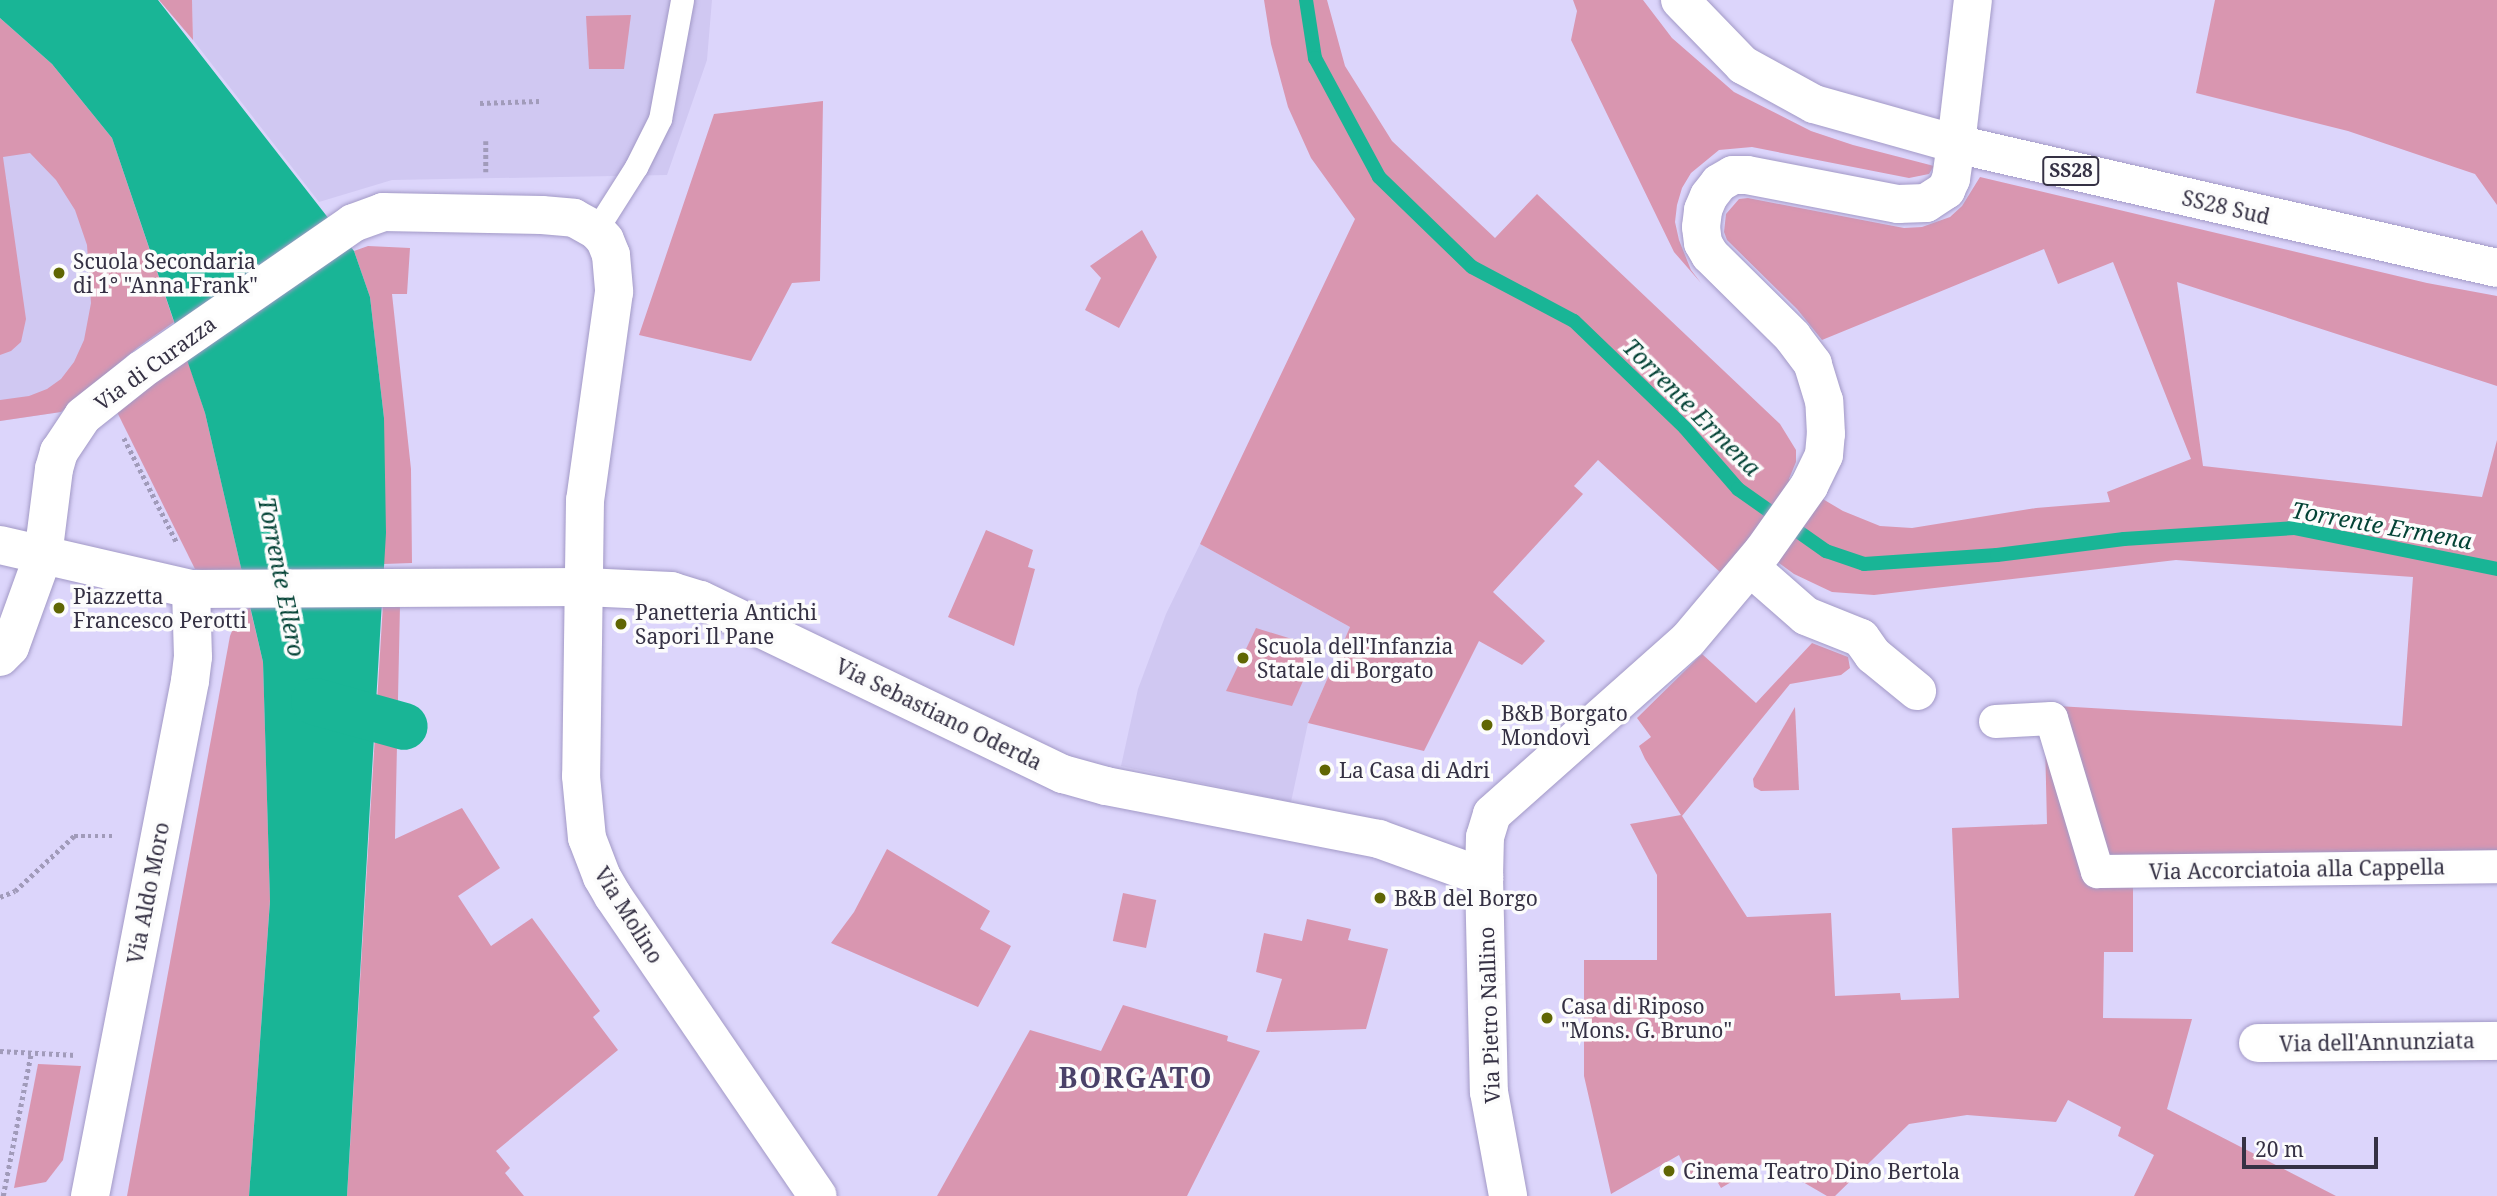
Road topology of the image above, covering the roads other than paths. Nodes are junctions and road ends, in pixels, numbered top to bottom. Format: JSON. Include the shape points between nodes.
{"nodes":[{"id":1,"x":682,"y":0,"type":"edge"},
{"id":2,"x":1680,"y":0,"type":"edge"},
{"id":3,"x":1973,"y":0,"type":"edge"},
{"id":4,"x":1956,"y":144,"type":"junction"},
{"id":5,"x":596,"y":230,"type":"junction"},
{"id":6,"x":2497,"y":268,"type":"edge"},
{"id":7,"x":0,"y":545,"type":"edge"},
{"id":8,"x":43,"y":556,"type":"junction"},
{"id":9,"x":1757,"y":559,"type":"junction"},
{"id":10,"x":584,"y":587,"type":"junction"},
{"id":11,"x":209,"y":589,"type":"junction"},
{"id":12,"x":0,"y":657,"type":"edge"},
{"id":13,"x":1917,"y":691,"type":"dead end"},
{"id":14,"x":1994,"y":721,"type":"dead end"},
{"id":15,"x":2497,"y":866,"type":"edge"},
{"id":16,"x":1484,"y":877,"type":"junction"},
{"id":17,"x":2497,"y":1041,"type":"edge"},
{"id":18,"x":2258,"y":1044,"type":"dead end"},
{"id":19,"x":90,"y":1196,"type":"edge"},
{"id":20,"x":818,"y":1196,"type":"edge"},
{"id":21,"x":1508,"y":1196,"type":"edge"}],
"edges":[{"from":1,"to":5,"type":"lane","via":[[660,119]]},
{"from":2,"to":4,"type":"main road","name":"SS28 Sud","number":"SS28","via":[[1743,65],[1777,86],[1814,104]]},
{"from":3,"to":4,"type":"main road"},
{"from":4,"to":6,"type":"main road","name":"SS28 Sud","number":"SS28"},
{"from":4,"to":9,"type":"main road","name":"Via Pietro Nallino","via":[[1951,179],[1945,190],[1926,203],[1899,204],[1747,175],[1733,175],[1709,196],[1703,209],[1703,243],[1793,337],[1813,364],[1824,401],[1824,455],[1809,486]]},
{"from":5,"to":8,"type":"main road","name":"Via di Curazza","via":[[562,216],[468,213],[383,212],[353,223],[141,370],[83,416],[64,442],[54,469]]},
{"from":5,"to":10,"type":"main road","via":[[611,255],[614,292],[587,470]]},
{"from":7,"to":8,"type":"main road","name":"Via Sebastiano Oderda"},
{"from":8,"to":11,"type":"main road","name":"Via Sebastiano Oderda"},
{"from":8,"to":12,"type":"main road","via":[[10,647]]},
{"from":9,"to":13,"type":"main road","via":[[1807,616],[1861,638],[1873,655]]},
{"from":9,"to":16,"type":"main road","name":"Via Pietro Nallino","via":[[1688,640],[1492,814],[1485,837]]},
{"from":10,"to":11,"type":"main road","name":"Via Sebastiano Oderda"},
{"from":10,"to":16,"type":"main road","name":"Via Sebastiano Oderda","via":[[658,590],[701,600],[1027,758],[1083,780],[1379,839]]},
{"from":10,"to":20,"type":"main road","name":"Via Molino","via":[[581,796],[594,858],[613,896]]},
{"from":11,"to":19,"type":"main road","name":"Via Aldo Moro"},
{"from":14,"to":15,"type":"street","name":"Via Accorciatoia alla Cappella","via":[[2051,718],[2097,871],[2254,881]]},
{"from":16,"to":21,"type":"main road","name":"Via Pietro Nallino","via":[[1489,1093]]},
{"from":17,"to":18,"type":"main road","name":"Via dell'Annunziata"}]}
